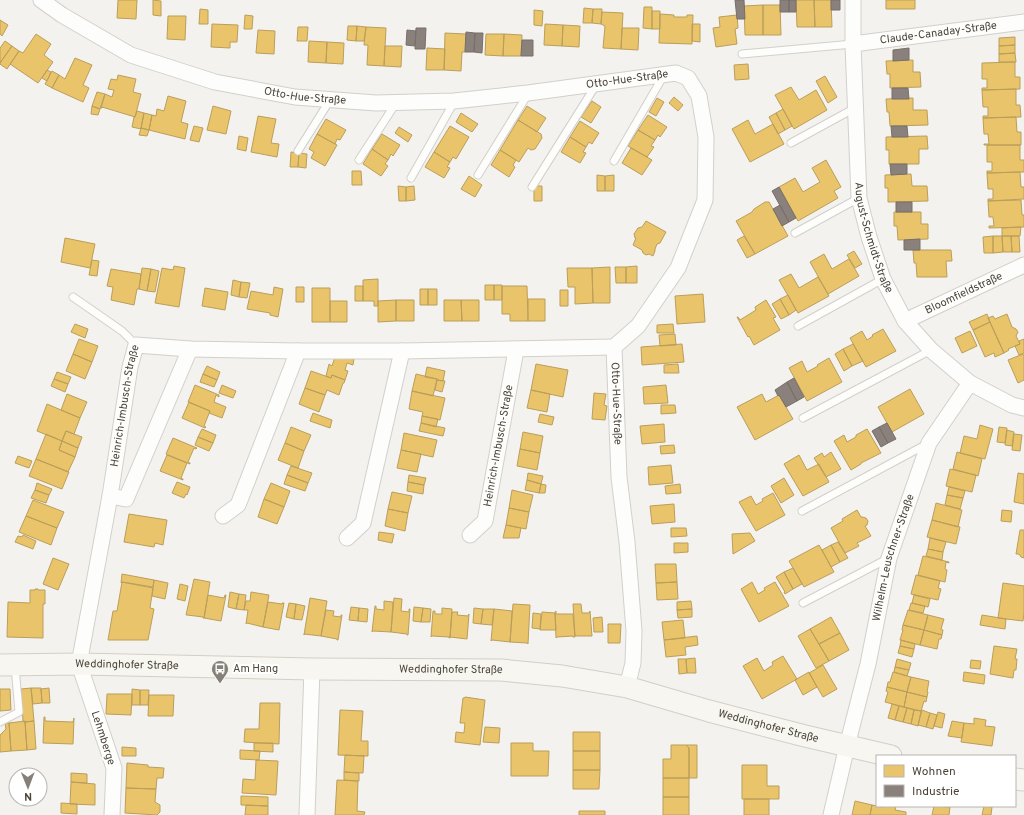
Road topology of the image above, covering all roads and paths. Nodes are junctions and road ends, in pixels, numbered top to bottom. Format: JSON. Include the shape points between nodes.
{"nodes":[{"id":1,"x":41,"y":0,"type":"edge"},
{"id":2,"x":853,"y":0,"type":"edge"},
{"id":3,"x":1024,"y":22,"type":"edge"},
{"id":4,"x":853,"y":44,"type":"junction"},
{"id":5,"x":742,"y":54,"type":"dead end"},
{"id":6,"x":664,"y":75,"type":"junction"},
{"id":7,"x":597,"y":84,"type":"junction"},
{"id":8,"x":528,"y":93,"type":"junction"},
{"id":9,"x":330,"y":100,"type":"junction"},
{"id":10,"x":454,"y":101,"type":"junction"},
{"id":11,"x":396,"y":103,"type":"junction"},
{"id":12,"x":856,"y":108,"type":"junction"},
{"id":13,"x":791,"y":142,"type":"dead end"},
{"id":14,"x":298,"y":150,"type":"dead end"},
{"id":15,"x":358,"y":160,"type":"dead end"},
{"id":16,"x":614,"y":161,"type":"dead end"},
{"id":17,"x":478,"y":174,"type":"dead end"},
{"id":18,"x":411,"y":178,"type":"dead end"},
{"id":19,"x":532,"y":187,"type":"dead end"},
{"id":20,"x":859,"y":198,"type":"junction"},
{"id":21,"x":795,"y":233,"type":"dead end"},
{"id":22,"x":1024,"y":265,"type":"edge"},
{"id":23,"x":883,"y":279,"type":"junction"},
{"id":24,"x":73,"y":297,"type":"dead end"},
{"id":25,"x":904,"y":321,"type":"junction"},
{"id":26,"x":798,"y":326,"type":"dead end"},
{"id":27,"x":136,"y":345,"type":"junction"},
{"id":28,"x":614,"y":347,"type":"junction"},
{"id":29,"x":190,"y":349,"type":"junction"},
{"id":30,"x":516,"y":350,"type":"junction"},
{"id":31,"x":931,"y":350,"type":"junction"},
{"id":32,"x":298,"y":351,"type":"junction"},
{"id":33,"x":402,"y":351,"type":"junction"},
{"id":34,"x":970,"y":383,"type":"junction"},
{"id":35,"x":1024,"y":408,"type":"edge"},
{"id":36,"x":803,"y":418,"type":"dead end"},
{"id":37,"x":929,"y":443,"type":"junction"},
{"id":38,"x":110,"y":496,"type":"junction"},
{"id":39,"x":802,"y":511,"type":"dead end"},
{"id":40,"x":223,"y":516,"type":"dead end"},
{"id":41,"x":470,"y":535,"type":"dead end"},
{"id":42,"x":347,"y":538,"type":"dead end"},
{"id":43,"x":889,"y":558,"type":"junction"},
{"id":44,"x":804,"y":603,"type":"dead end"},
{"id":45,"x":79,"y":664,"type":"junction"},
{"id":46,"x":8,"y":665,"type":"edge"},
{"id":47,"x":312,"y":669,"type":"junction"},
{"id":48,"x":627,"y":687,"type":"junction"},
{"id":49,"x":0,"y":722,"type":"edge"},
{"id":50,"x":847,"y":746,"type":"junction"},
{"id":51,"x":888,"y":755,"type":"edge"},
{"id":52,"x":112,"y":815,"type":"edge"},
{"id":53,"x":307,"y":815,"type":"edge"},
{"id":54,"x":831,"y":815,"type":"edge"}],
"edges":[{"from":1,"to":9,"type":"street","name":"Otto-Hue-Straße","via":[[131,55],[215,82],[295,97]]},
{"from":2,"to":4,"type":"street","name":"August-Schmidt-Straße"},
{"from":3,"to":4,"type":"street","name":"Claude-Canaday-Straße"},
{"from":4,"to":5,"type":"lane"},
{"from":4,"to":12,"type":"street","name":"August-Schmidt-Straße"},
{"from":6,"to":7,"type":"street","name":"Otto-Hue-Straße"},
{"from":6,"to":16,"type":"lane"},
{"from":6,"to":28,"type":"street","name":"Otto-Hue-Straße","via":[[676,73],[688,78],[699,96],[706,137],[706,200],[678,268],[638,326]]},
{"from":7,"to":8,"type":"street","name":"Otto-Hue-Straße"},
{"from":7,"to":19,"type":"lane"},
{"from":8,"to":10,"type":"street","name":"Otto-Hue-Straße"},
{"from":8,"to":17,"type":"lane"},
{"from":9,"to":11,"type":"street","name":"Otto-Hue-Straße"},
{"from":9,"to":14,"type":"lane"},
{"from":10,"to":11,"type":"street","name":"Otto-Hue-Straße"},
{"from":10,"to":18,"type":"lane"},
{"from":11,"to":15,"type":"lane"},
{"from":12,"to":13,"type":"lane"},
{"from":12,"to":20,"type":"street","name":"August-Schmidt-Straße"},
{"from":20,"to":21,"type":"lane"},
{"from":20,"to":23,"type":"street","name":"August-Schmidt-Straße"},
{"from":22,"to":25,"type":"street","name":"Bloomfieldstraße"},
{"from":23,"to":25,"type":"street","name":"August-Schmidt-Straße"},
{"from":23,"to":26,"type":"lane"},
{"from":24,"to":27,"type":"lane","via":[[122,331]]},
{"from":25,"to":31,"type":"street","name":"August-Schmidt-Straße"},
{"from":27,"to":29,"type":"street","name":"Heinrich-Imbusch-Straße"},
{"from":27,"to":38,"type":"street","name":"Heinrich-Imbusch-Straße","via":[[130,367]]},
{"from":28,"to":30,"type":"street","name":"Heinrich-Imbusch-Straße"},
{"from":28,"to":48,"type":"street","name":"Otto-Hue-Straße","via":[[619,477],[634,631],[633,663]]},
{"from":29,"to":32,"type":"street","name":"Heinrich-Imbusch-Straße"},
{"from":29,"to":38,"type":"street","name":"Heinrich-Imbusch-Straße","via":[[126,499]]},
{"from":30,"to":33,"type":"street","name":"Heinrich-Imbusch-Straße"},
{"from":30,"to":41,"type":"street","name":"Heinrich-Imbusch-Straße","via":[[485,521]]},
{"from":31,"to":34,"type":"street","name":"August-Schmidt-Straße"},
{"from":31,"to":36,"type":"lane"},
{"from":32,"to":33,"type":"street","name":"Heinrich-Imbusch-Straße"},
{"from":32,"to":40,"type":"street","via":[[238,505]]},
{"from":33,"to":42,"type":"street","via":[[363,523]]},
{"from":34,"to":35,"type":"street","name":"August-Schmidt-Straße","via":[[1012,405]]},
{"from":34,"to":37,"type":"street","name":"Wilhelm-Leuschner-Straße"},
{"from":37,"to":39,"type":"lane"},
{"from":37,"to":43,"type":"street","name":"Wilhelm-Leuschner-Straße"},
{"from":38,"to":45,"type":"street","name":"Heinrich-Imbusch-Straße"},
{"from":43,"to":44,"type":"lane"},
{"from":43,"to":50,"type":"street","name":"Wilhelm-Leuschner-Straße","via":[[868,664]]},
{"from":45,"to":46,"type":"street","name":"Weddinghofer Straße"},
{"from":45,"to":47,"type":"street","name":"Weddinghofer Straße"},
{"from":45,"to":52,"type":"street","name":"Lehmberge","via":[[114,768]]},
{"from":46,"to":49,"type":"lane","via":[[19,712]]},
{"from":47,"to":48,"type":"street","name":"Weddinghofer Straße","via":[[501,670],[569,677]]},
{"from":47,"to":53,"type":"street"},
{"from":48,"to":50,"type":"street","name":"Weddinghofer Straße"},
{"from":50,"to":51,"type":"street","name":"Weddinghofer Straße"},
{"from":50,"to":54,"type":"street","name":"Wilhelm-Leuschner-Straße"}]}
